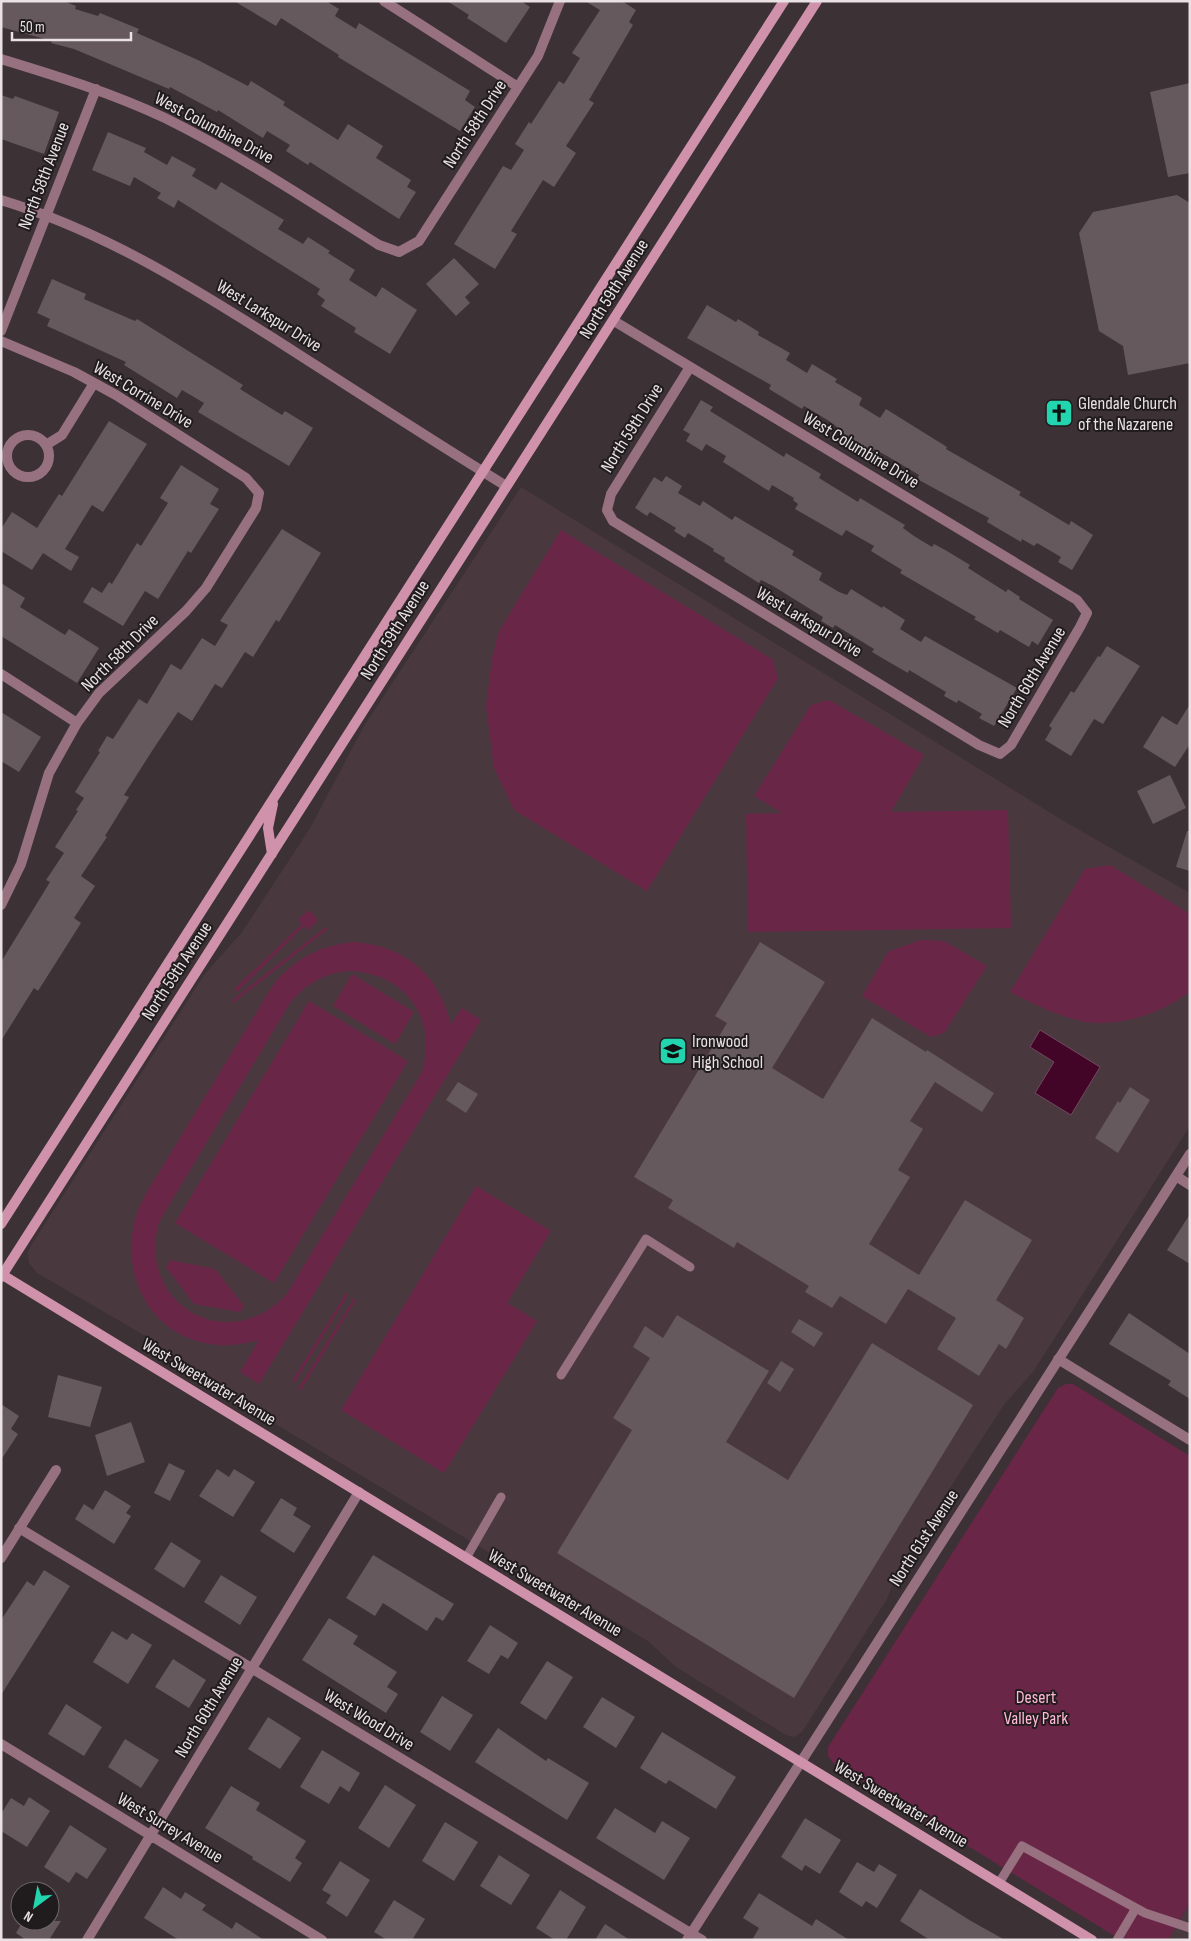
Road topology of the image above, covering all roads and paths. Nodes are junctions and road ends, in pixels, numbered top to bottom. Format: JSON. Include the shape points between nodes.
{"nodes":[{"id":1,"x":384,"y":1,"type":"edge"},
{"id":2,"x":560,"y":1,"type":"edge"},
{"id":3,"x":784,"y":1,"type":"edge"},
{"id":4,"x":817,"y":1,"type":"edge"},
{"id":5,"x":1,"y":59,"type":"edge"},
{"id":6,"x":518,"y":87,"type":"junction"},
{"id":7,"x":96,"y":89,"type":"junction"},
{"id":8,"x":1,"y":200,"type":"edge"},
{"id":9,"x":46,"y":215,"type":"junction"},
{"id":10,"x":399,"y":252,"type":"joint"},
{"id":11,"x":614,"y":321,"type":"junction"},
{"id":12,"x":1,"y":331,"type":"edge"},
{"id":13,"x":1,"y":341,"type":"edge"},
{"id":14,"x":690,"y":367,"type":"junction"},
{"id":15,"x":94,"y":383,"type":"junction"},
{"id":16,"x":46,"y":445,"type":"junction"},
{"id":17,"x":483,"y":472,"type":"junction"},
{"id":18,"x":506,"y":486,"type":"junction"},
{"id":19,"x":259,"y":493,"type":"joint"},
{"id":20,"x":607,"y":510,"type":"joint"},
{"id":21,"x":1086,"y":612,"type":"joint"},
{"id":22,"x":1,"y":674,"type":"edge"},
{"id":23,"x":77,"y":723,"type":"junction"},
{"id":24,"x":1000,"y":754,"type":"joint"},
{"id":25,"x":274,"y":798,"type":"junction"},
{"id":26,"x":272,"y":854,"type":"junction"},
{"id":27,"x":1,"y":905,"type":"edge"},
{"id":28,"x":1190,"y":1154,"type":"edge"},
{"id":29,"x":1176,"y":1176,"type":"junction"},
{"id":30,"x":1190,"y":1185,"type":"edge"},
{"id":31,"x":1,"y":1224,"type":"edge"},
{"id":32,"x":690,"y":1266,"type":"dead end"},
{"id":33,"x":2,"y":1275,"type":"edge"},
{"id":34,"x":1058,"y":1360,"type":"junction"},
{"id":35,"x":561,"y":1375,"type":"dead end"},
{"id":36,"x":1190,"y":1440,"type":"edge"},
{"id":37,"x":56,"y":1470,"type":"dead end"},
{"id":38,"x":359,"y":1492,"type":"junction"},
{"id":39,"x":502,"y":1497,"type":"dead end"},
{"id":40,"x":19,"y":1528,"type":"junction"},
{"id":41,"x":1,"y":1558,"type":"edge"},
{"id":42,"x":466,"y":1558,"type":"junction"},
{"id":43,"x":251,"y":1669,"type":"junction"},
{"id":44,"x":1,"y":1744,"type":"edge"},
{"id":45,"x":800,"y":1761,"type":"junction"},
{"id":46,"x":150,"y":1835,"type":"junction"},
{"id":47,"x":999,"y":1883,"type":"junction"},
{"id":48,"x":1136,"y":1908,"type":"junction"},
{"id":49,"x":1190,"y":1928,"type":"edge"},
{"id":50,"x":689,"y":1936,"type":"edge"},
{"id":51,"x":87,"y":1940,"type":"edge"},
{"id":52,"x":322,"y":1940,"type":"edge"},
{"id":53,"x":702,"y":1940,"type":"edge"},
{"id":54,"x":1092,"y":1940,"type":"edge"},
{"id":55,"x":1117,"y":1940,"type":"edge"}],
"edges":[{"from":1,"to":6,"type":"street"},
{"from":2,"to":6,"type":"street","name":"North 58th Drive","via":[[538,56]]},
{"from":3,"to":17,"type":"main road","name":"North 59th Avenue"},
{"from":4,"to":11,"type":"main road","name":"North 59th Avenue"},
{"from":5,"to":7,"type":"street","name":"West Columbine Drive"},
{"from":6,"to":10,"type":"street","name":"North 58th Drive","via":[[419,241]]},
{"from":7,"to":9,"type":"street","name":"North 58th Avenue"},
{"from":7,"to":10,"type":"street","name":"West Columbine Drive","via":[[203,137],[379,245]]},
{"from":8,"to":9,"type":"street","name":"West Larkspur Drive"},
{"from":9,"to":12,"type":"street","name":"North 58th Avenue"},
{"from":9,"to":17,"type":"street","name":"West Larkspur Drive","via":[[114,244],[207,296]]},
{"from":11,"to":14,"type":"street","name":"West Columbine Drive"},
{"from":11,"to":18,"type":"main road","name":"North 59th Avenue"},
{"from":13,"to":15,"type":"street","name":"West Corrine Drive"},
{"from":14,"to":20,"type":"street","name":"North 59th Drive","via":[[611,494]]},
{"from":14,"to":21,"type":"street","name":"West Columbine Drive","via":[[1077,600]]},
{"from":15,"to":16,"type":"street","via":[[62,435]]},
{"from":15,"to":19,"type":"street","name":"West Corrine Drive","via":[[246,478]]},
{"from":16,"to":16,"type":"street","via":[[36,436],[17,438],[8,447],[9,467],[19,476],[38,474],[49,458]]},
{"from":17,"to":18,"type":"street","name":"West Larkspur Drive"},
{"from":17,"to":25,"type":"main road","name":"North 59th Avenue"},
{"from":18,"to":26,"type":"main road","name":"North 59th Avenue"},
{"from":19,"to":23,"type":"street","name":"North 58th Drive","via":[[256,508],[206,588],[99,693]]},
{"from":20,"to":24,"type":"street","name":"West Larkspur Drive","via":[[613,521],[979,745]]},
{"from":21,"to":24,"type":"street","name":"North 60th Avenue","via":[[1011,745]]},
{"from":22,"to":23,"type":"street"},
{"from":23,"to":27,"type":"street","name":"North 58th Drive","via":[[49,773],[21,864]]},
{"from":25,"to":26,"type":"main road","via":[[268,828]]},
{"from":25,"to":31,"type":"main road","name":"North 59th Avenue"},
{"from":26,"to":33,"type":"main road","name":"North 59th Avenue"},
{"from":28,"to":29,"type":"street","name":"North 61st Avenue"},
{"from":29,"to":30,"type":"street"},
{"from":29,"to":34,"type":"street","name":"North 61st Avenue"},
{"from":32,"to":35,"type":"lane","via":[[646,1239]]},
{"from":33,"to":38,"type":"main road","name":"West Sweetwater Avenue"},
{"from":34,"to":36,"type":"street"},
{"from":34,"to":45,"type":"street","name":"North 61st Avenue"},
{"from":37,"to":40,"type":"street"},
{"from":38,"to":42,"type":"main road","name":"West Sweetwater Avenue"},
{"from":38,"to":43,"type":"street","name":"North 60th Avenue"},
{"from":39,"to":42,"type":"lane"},
{"from":40,"to":41,"type":"street"},
{"from":40,"to":43,"type":"street","name":"West Wood Drive"},
{"from":42,"to":45,"type":"main road","name":"West Sweetwater Avenue"},
{"from":43,"to":46,"type":"street","name":"North 60th Avenue"},
{"from":43,"to":50,"type":"street","name":"West Wood Drive"},
{"from":44,"to":46,"type":"street","name":"West Surrey Avenue"},
{"from":45,"to":47,"type":"main road","name":"West Sweetwater Avenue"},
{"from":45,"to":50,"type":"street","name":"North 61st Avenue"},
{"from":46,"to":51,"type":"street","name":"North 60th Avenue"},
{"from":46,"to":52,"type":"street","name":"West Surrey Avenue"},
{"from":47,"to":48,"type":"lane","via":[[1022,1846]]},
{"from":47,"to":54,"type":"main road","name":"West Sweetwater Avenue"},
{"from":48,"to":49,"type":"lane"},
{"from":48,"to":55,"type":"lane"},
{"from":50,"to":53,"type":"street","name":"West Wood Drive"}]}
